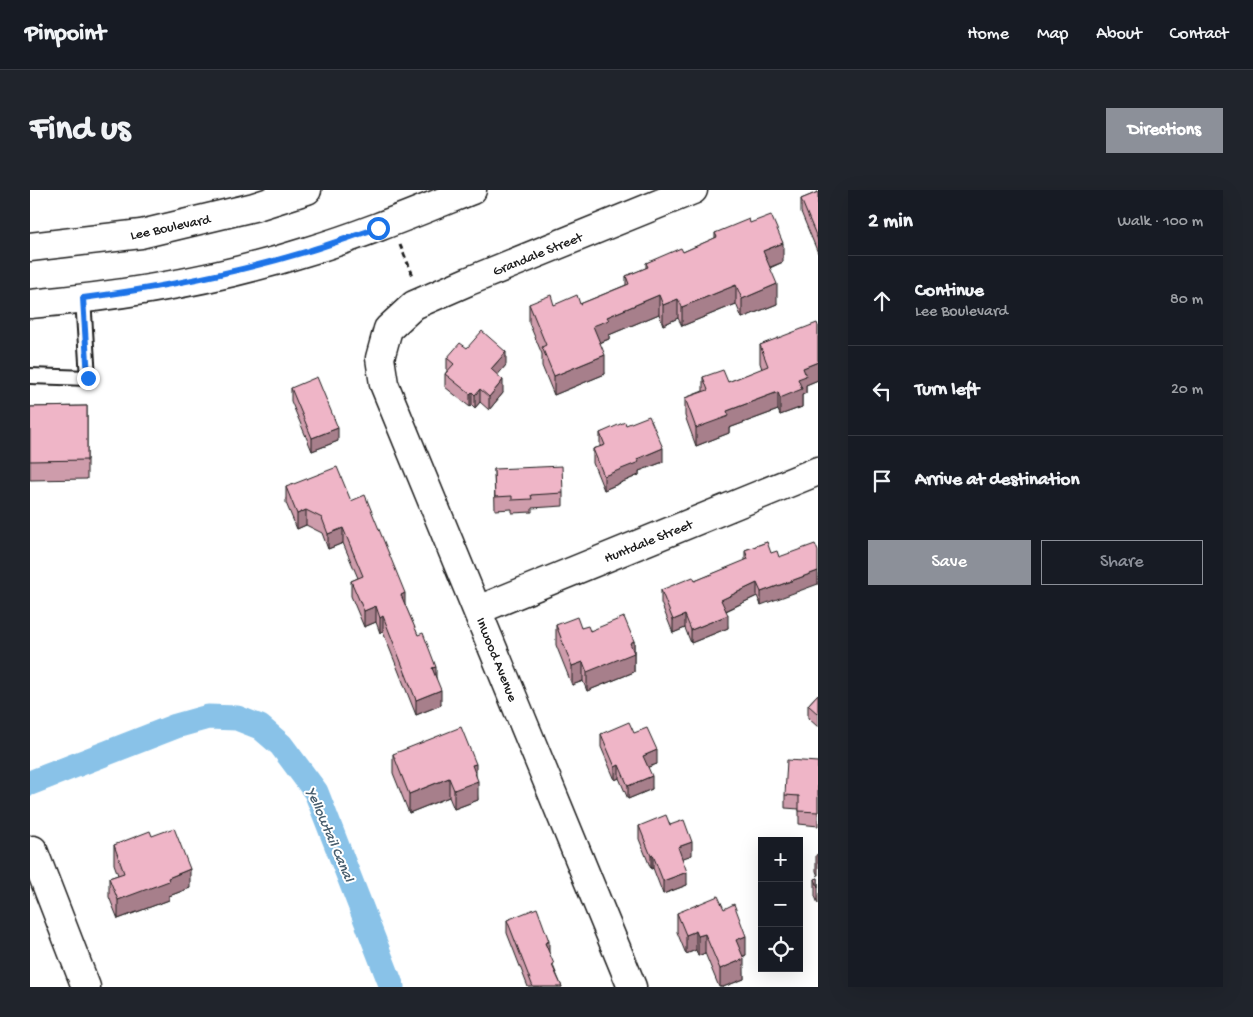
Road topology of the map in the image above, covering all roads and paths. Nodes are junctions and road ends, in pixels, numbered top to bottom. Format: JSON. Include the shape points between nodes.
{"nodes":[{"id":1,"x":307,"y":190,"type":"edge"},
{"id":2,"x":693,"y":190,"type":"edge"},
{"id":3,"x":467,"y":191,"type":"edge"},
{"id":4,"x":400,"y":244,"type":"dead end"},
{"id":5,"x":30,"y":247,"type":"edge"},
{"id":6,"x":83,"y":298,"type":"junction"},
{"id":7,"x":423,"y":302,"type":"junction"},
{"id":8,"x":30,"y":304,"type":"edge"},
{"id":9,"x":388,"y":329,"type":"joint"},
{"id":10,"x":30,"y":376,"type":"edge"},
{"id":11,"x":818,"y":470,"type":"edge"},
{"id":12,"x":478,"y":610,"type":"junction"},
{"id":13,"x":33,"y":850,"type":"dead end"},
{"id":14,"x":86,"y":987,"type":"edge"},
{"id":15,"x":632,"y":987,"type":"edge"}],
"edges":[{"from":1,"to":5,"type":"street","name":"Lee Boulevard","via":[[254,207],[141,234]]},
{"from":2,"to":7,"type":"street","name":"Grandale Street"},
{"from":3,"to":6,"type":"street","via":[[378,228],[304,253],[189,281]]},
{"from":4,"to":7,"type":"path"},
{"from":6,"to":8,"type":"street"},
{"from":6,"to":10,"type":"lane","via":[[88,378]]},
{"from":7,"to":9,"type":"street","name":"Grandale Street"},
{"from":9,"to":12,"type":"street","name":"Inwood Avenue","via":[[380,358],[384,384]]},
{"from":11,"to":12,"type":"street","name":"Huntdale Street"},
{"from":12,"to":15,"type":"street","name":"Inwood Avenue"},
{"from":13,"to":14,"type":"street"}]}
